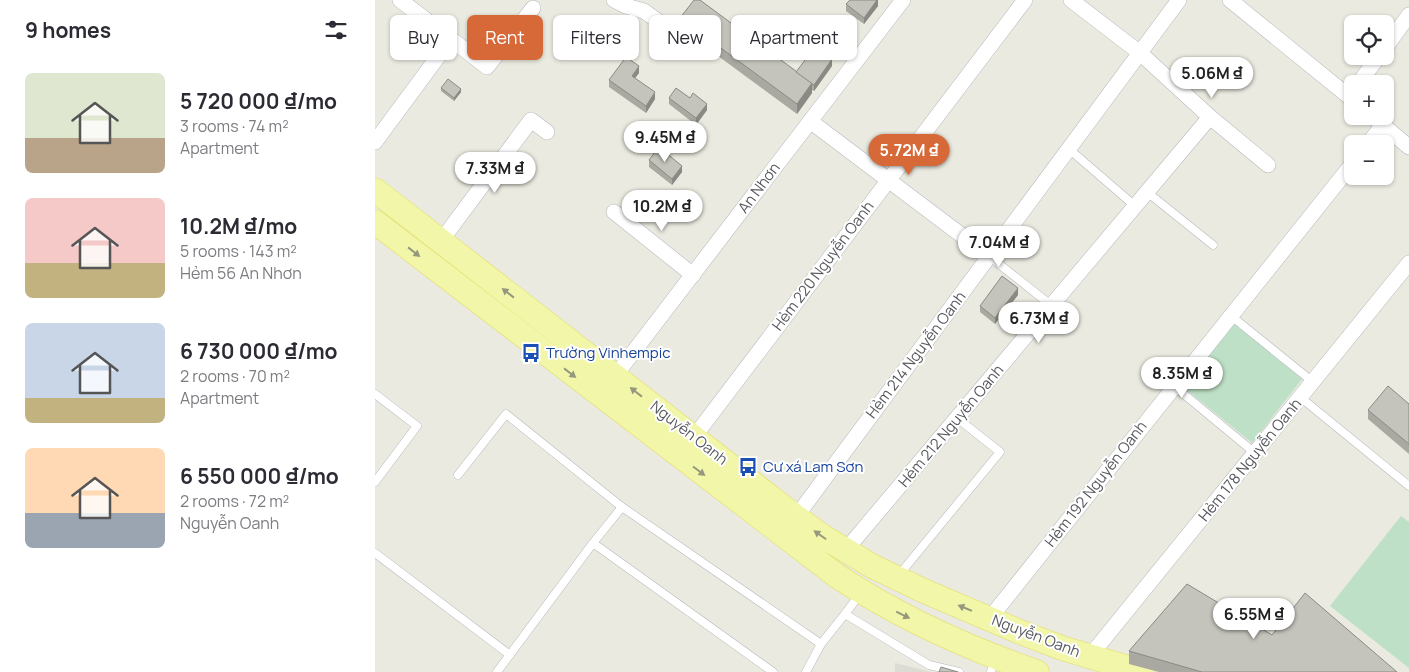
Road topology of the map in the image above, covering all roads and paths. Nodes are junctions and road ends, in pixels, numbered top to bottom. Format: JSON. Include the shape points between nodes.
{"nodes":[{"id":1,"x":400,"y":0,"type":"edge"},
{"id":2,"x":614,"y":0,"type":"edge"},
{"id":3,"x":903,"y":0,"type":"edge"},
{"id":4,"x":1025,"y":0,"type":"edge"},
{"id":5,"x":1071,"y":0,"type":"edge"},
{"id":6,"x":1179,"y":0,"type":"edge"},
{"id":7,"x":1230,"y":0,"type":"edge"},
{"id":8,"x":533,"y":8,"type":"dead end"},
{"id":9,"x":420,"y":15,"type":"edge"},
{"id":10,"x":650,"y":15,"type":"edge"},
{"id":11,"x":1409,"y":15,"type":"edge"},
{"id":12,"x":1394,"y":36,"type":"edge"},
{"id":13,"x":457,"y":44,"type":"edge"},
{"id":14,"x":1140,"y":53,"type":"junction"},
{"id":15,"x":436,"y":60,"type":"edge"},
{"id":16,"x":1344,"y":90,"type":"edge"},
{"id":17,"x":1211,"y":117,"type":"junction"},
{"id":18,"x":811,"y":121,"type":"junction"},
{"id":19,"x":1382,"y":125,"type":"edge"},
{"id":20,"x":547,"y":132,"type":"dead end"},
{"id":21,"x":375,"y":142,"type":"edge"},
{"id":22,"x":1409,"y":147,"type":"edge"},
{"id":23,"x":1069,"y":149,"type":"junction"},
{"id":24,"x":1268,"y":165,"type":"dead end"},
{"id":25,"x":1344,"y":174,"type":"edge"},
{"id":26,"x":889,"y":180,"type":"junction"},
{"id":27,"x":375,"y":190,"type":"edge"},
{"id":28,"x":1147,"y":192,"type":"junction"},
{"id":29,"x":1135,"y":206,"type":"junction"},
{"id":30,"x":613,"y":212,"type":"dead end"},
{"id":31,"x":375,"y":222,"type":"edge"},
{"id":32,"x":441,"y":241,"type":"junction"},
{"id":33,"x":1213,"y":245,"type":"dead end"},
{"id":34,"x":989,"y":256,"type":"junction"},
{"id":35,"x":1409,"y":263,"type":"edge"},
{"id":36,"x":693,"y":275,"type":"junction"},
{"id":37,"x":1052,"y":306,"type":"junction"},
{"id":38,"x":1230,"y":315,"type":"junction"},
{"id":39,"x":615,"y":376,"type":"junction"},
{"id":40,"x":1313,"y":382,"type":"junction"},
{"id":41,"x":1174,"y":386,"type":"junction"},
{"id":42,"x":375,"y":394,"type":"edge"},
{"id":43,"x":600,"y":396,"type":"junction"},
{"id":44,"x":1300,"y":397,"type":"junction"},
{"id":45,"x":957,"y":418,"type":"junction"},
{"id":46,"x":694,"y":437,"type":"junction"},
{"id":47,"x":1255,"y":453,"type":"junction"},
{"id":48,"x":459,"y":475,"type":"dead end"},
{"id":49,"x":375,"y":482,"type":"edge"},
{"id":50,"x":1409,"y":486,"type":"edge"},
{"id":51,"x":622,"y":507,"type":"junction"},
{"id":52,"x":796,"y":517,"type":"junction"},
{"id":53,"x":593,"y":543,"type":"junction"},
{"id":54,"x":845,"y":551,"type":"junction"},
{"id":55,"x":375,"y":553,"type":"edge"},
{"id":56,"x":830,"y":571,"type":"junction"},
{"id":57,"x":887,"y":574,"type":"junction"},
{"id":58,"x":869,"y":597,"type":"junction"},
{"id":59,"x":845,"y":614,"type":"junction"},
{"id":60,"x":990,"y":618,"type":"junction"},
{"id":61,"x":821,"y":644,"type":"junction"},
{"id":62,"x":510,"y":655,"type":"junction"},
{"id":63,"x":1083,"y":664,"type":"edge"},
{"id":64,"x":992,"y":665,"type":"edge"},
{"id":65,"x":928,"y":668,"type":"edge"},
{"id":66,"x":497,"y":672,"type":"edge"},
{"id":67,"x":773,"y":672,"type":"edge"},
{"id":68,"x":806,"y":672,"type":"edge"},
{"id":69,"x":959,"y":672,"type":"edge"},
{"id":70,"x":1037,"y":672,"type":"edge"},
{"id":71,"x":1142,"y":672,"type":"edge"}],
"edges":[{"from":1,"to":9,"type":"street"},
{"from":2,"to":10,"type":"street"},
{"from":3,"to":18,"type":"street","name":"An Nhơn"},
{"from":4,"to":26,"type":"street","name":"Hẻm 220 Nguyễn Oanh"},
{"from":5,"to":14,"type":"street"},
{"from":6,"to":14,"type":"street","name":"Hẻm 214 Nguyễn Oanh"},
{"from":7,"to":16,"type":"street"},
{"from":8,"to":13,"type":"street","via":[[487,67]]},
{"from":11,"to":12,"type":"street"},
{"from":14,"to":17,"type":"street"},
{"from":14,"to":23,"type":"street","name":"Hẻm 214 Nguyễn Oanh"},
{"from":15,"to":21,"type":"street"},
{"from":17,"to":24,"type":"street"},
{"from":17,"to":28,"type":"street","name":"Hẻm 212 Nguyễn Oanh"},
{"from":18,"to":26,"type":"street"},
{"from":18,"to":36,"type":"street","name":"An Nhơn"},
{"from":19,"to":22,"type":"street"},
{"from":20,"to":32,"type":"street","via":[[531,120]]},
{"from":23,"to":29,"type":"lane"},
{"from":23,"to":34,"type":"street","name":"Hẻm 214 Nguyễn Oanh"},
{"from":25,"to":38,"type":"street","name":"Hẻm 192 Nguyễn Oanh"},
{"from":26,"to":34,"type":"street"},
{"from":26,"to":46,"type":"street","name":"Hẻm 220 Nguyễn Oanh"},
{"from":27,"to":32,"type":"main road","name":"Nguyễn Oanh"},
{"from":28,"to":29,"type":"street","name":"Hẻm 212 Nguyễn Oanh"},
{"from":28,"to":33,"type":"lane"},
{"from":29,"to":37,"type":"street","name":"Hẻm 212 Nguyễn Oanh"},
{"from":30,"to":36,"type":"street"},
{"from":31,"to":43,"type":"main road","name":"Nguyễn Oanh","one_way":true},
{"from":39,"to":32,"type":"main road","name":"Nguyễn Oanh","one_way":true},
{"from":34,"to":37,"type":"lane"},
{"from":34,"to":52,"type":"street","name":"Hẻm 214 Nguyễn Oanh"},
{"from":35,"to":40,"type":"street","name":"Hẻm 178 Nguyễn Oanh"},
{"from":36,"to":39,"type":"street","name":"An Nhơn"},
{"from":37,"to":45,"type":"street","name":"Hẻm 212 Nguyễn Oanh"},
{"from":38,"to":40,"type":"lane"},
{"from":38,"to":41,"type":"street","name":"Hẻm 192 Nguyễn Oanh"},
{"from":39,"to":43,"type":"main road"},
{"from":46,"to":39,"type":"main road","name":"Nguyễn Oanh","one_way":true},
{"from":40,"to":44,"type":"street","name":"Hẻm 178 Nguyễn Oanh"},
{"from":41,"to":47,"type":"lane"},
{"from":41,"to":60,"type":"street","name":"Hẻm 192 Nguyễn Oanh"},
{"from":42,"to":49,"type":"lane","via":[[417,426]]},
{"from":43,"to":56,"type":"main road","name":"Nguyễn Oanh","one_way":true},
{"from":44,"to":47,"type":"street","name":"Hẻm 178 Nguyễn Oanh"},
{"from":44,"to":50,"type":"lane"},
{"from":45,"to":54,"type":"street","name":"Hẻm 212 Nguyễn Oanh"},
{"from":45,"to":57,"type":"lane","via":[[1000,452]]},
{"from":46,"to":52,"type":"main road","name":"Nguyễn Oanh"},
{"from":47,"to":63,"type":"street","name":"Hẻm 178 Nguyễn Oanh"},
{"from":48,"to":51,"type":"lane","via":[[506,414]]},
{"from":51,"to":53,"type":"lane"},
{"from":51,"to":61,"type":"lane"},
{"from":54,"to":52,"type":"main road","name":"Nguyễn Oanh","one_way":true},
{"from":53,"to":62,"type":"lane"},
{"from":53,"to":67,"type":"lane"},
{"from":54,"to":56,"type":"main road"},
{"from":54,"to":57,"type":"main road","name":"Nguyễn Oanh"},
{"from":55,"to":62,"type":"lane"},
{"from":56,"to":58,"type":"main road","name":"Nguyễn Oanh"},
{"from":57,"to":58,"type":"main road"},
{"from":60,"to":57,"type":"main road","name":"Nguyễn Oanh","one_way":true},
{"from":58,"to":59,"type":"lane"},
{"from":58,"to":64,"type":"main road","name":"Nguyễn Oanh","one_way":true},
{"from":59,"to":61,"type":"lane"},
{"from":59,"to":65,"type":"lane"},
{"from":60,"to":63,"type":"main road","name":"Nguyễn Oanh"},
{"from":61,"to":68,"type":"lane"},
{"from":62,"to":66,"type":"lane"},
{"from":63,"to":71,"type":"main road","name":"Nguyễn Oanh"},
{"from":64,"to":70,"type":"main road","name":"Nguyễn Oanh"},
{"from":65,"to":69,"type":"lane"}]}
